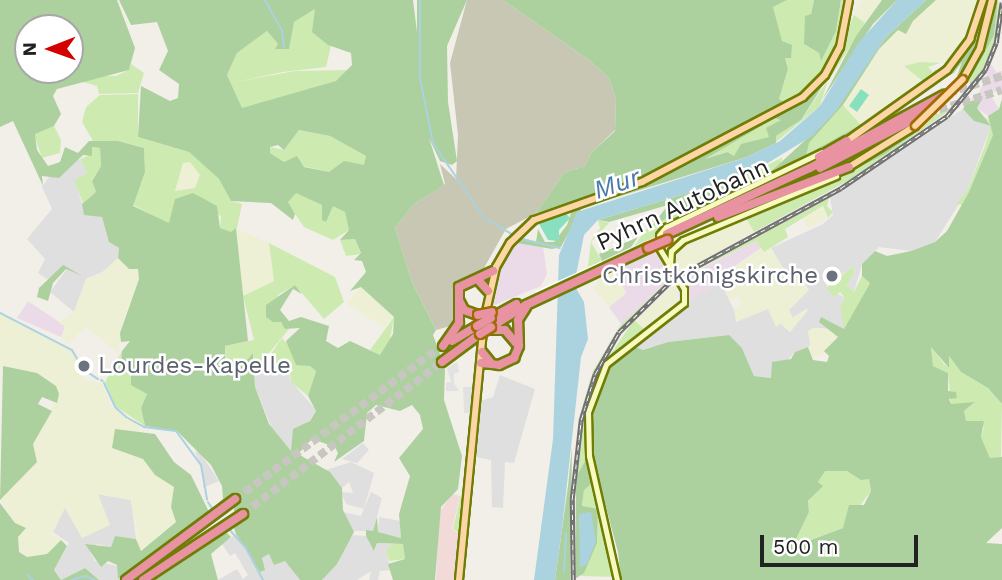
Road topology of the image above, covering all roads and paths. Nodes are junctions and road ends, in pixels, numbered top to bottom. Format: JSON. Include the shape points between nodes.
{"nodes":[{"id":1,"x":849,"y":0,"type":"edge"},
{"id":2,"x":983,"y":0,"type":"edge"},
{"id":3,"x":992,"y":0,"type":"edge"},
{"id":4,"x":944,"y":95,"type":"tunnel mouth"},
{"id":5,"x":920,"y":116,"type":"tunnel mouth"},
{"id":6,"x":847,"y":141,"type":"junction"},
{"id":7,"x":849,"y":167,"type":"junction"},
{"id":8,"x":757,"y":193,"type":"junction"},
{"id":9,"x":719,"y":217,"type":"junction"},
{"id":10,"x":664,"y":236,"type":"junction"},
{"id":11,"x":679,"y":243,"type":"junction"},
{"id":12,"x":652,"y":245,"type":"junction"},
{"id":13,"x":671,"y":268,"type":"junction"},
{"id":14,"x":494,"y":271,"type":"junction"},
{"id":15,"x":480,"y":280,"type":"junction"},
{"id":16,"x":489,"y":287,"type":"junction"},
{"id":17,"x":535,"y":298,"type":"junction"},
{"id":18,"x":491,"y":322,"type":"junction"},
{"id":19,"x":478,"y":332,"type":"junction"},
{"id":20,"x":482,"y":352,"type":"joint"},
{"id":21,"x":442,"y":362,"type":"tunnel mouth"},
{"id":22,"x":486,"y":363,"type":"junction"},
{"id":23,"x":480,"y":376,"type":"joint"},
{"id":24,"x":235,"y":499,"type":"tunnel mouth"},
{"id":25,"x":243,"y":514,"type":"tunnel mouth"},
{"id":26,"x":617,"y":578,"type":"edge"},
{"id":27,"x":126,"y":580,"type":"edge"},
{"id":28,"x":142,"y":580,"type":"edge"},
{"id":29,"x":459,"y":580,"type":"edge"}],
"edges":[{"from":1,"to":14,"type":"main road","via":[[840,47],[825,75],[803,97],[642,182],[547,212],[516,237]]},
{"from":2,"to":6,"type":"main road","via":[[970,39],[947,70]]},
{"from":3,"to":7,"type":"main road","bridge":true,"via":[[980,48],[963,79],[915,125]]},
{"from":4,"to":8,"type":"highway","name":"Pyhrn Autobahn"},
{"from":5,"to":9,"type":"highway","name":"Pyhrn Autobahn"},
{"from":6,"to":8,"type":"highway"},
{"from":6,"to":10,"type":"main road","via":[[666,227]]},
{"from":7,"to":9,"type":"highway"},
{"from":7,"to":11,"type":"main road","via":[[805,191]]},
{"from":8,"to":10,"type":"highway","name":"Pyhrn Autobahn"},
{"from":9,"to":10,"type":"highway","name":"Pyhrn Autobahn"},
{"from":10,"to":12,"type":"highway","name":"Pyhrn Autobahn","bridge":true},
{"from":11,"to":12,"type":"main road"},
{"from":11,"to":13,"type":"main road","via":[[670,253]]},
{"from":12,"to":13,"type":"main road"},
{"from":12,"to":17,"type":"highway","name":"Pyhrn Autobahn"},
{"from":13,"to":26,"type":"main road","via":[[684,289],[678,311],[611,358],[590,402],[589,451]]},
{"from":14,"to":15,"type":"highway"},
{"from":14,"to":16,"type":"main road"},
{"from":15,"to":16,"type":"highway"},
{"from":15,"to":18,"type":"highway","bridge":true,"via":[[467,284],[459,296],[464,310]]},
{"from":15,"to":19,"type":"highway","via":[[459,287],[460,323],[441,348]]},
{"from":16,"to":20,"type":"main road"},
{"from":17,"to":18,"type":"highway","name":"Pyhrn Autobahn"},
{"from":17,"to":18,"type":"highway","name":"Pyhrn Autobahn"},
{"from":17,"to":22,"type":"highway","via":[[518,320],[516,356],[504,365]]},
{"from":18,"to":19,"type":"highway","bridge":true},
{"from":18,"to":22,"type":"highway","via":[[509,332],[516,347],[508,360]]},
{"from":19,"to":21,"type":"highway"},
{"from":20,"to":22,"type":"highway"},
{"from":22,"to":23,"type":"highway"},
{"from":23,"to":29,"type":"main road"},
{"from":24,"to":27,"type":"highway"},
{"from":25,"to":28,"type":"highway"}]}
